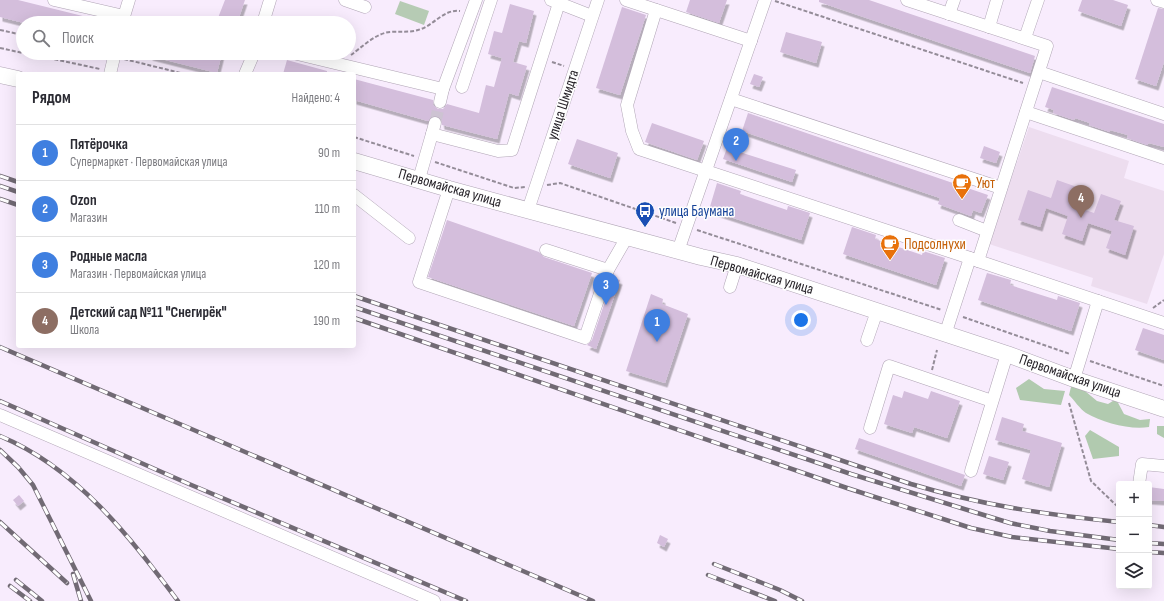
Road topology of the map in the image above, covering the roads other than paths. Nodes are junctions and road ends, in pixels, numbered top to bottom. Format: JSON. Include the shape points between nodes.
{"nodes":[{"id":1,"x":54,"y":0,"type":"edge"},
{"id":2,"x":128,"y":0,"type":"edge"},
{"id":3,"x":270,"y":0,"type":"edge"},
{"id":4,"x":345,"y":0,"type":"edge"},
{"id":5,"x":476,"y":0,"type":"edge"},
{"id":6,"x":491,"y":0,"type":"edge"},
{"id":7,"x":598,"y":0,"type":"edge"},
{"id":8,"x":626,"y":0,"type":"edge"},
{"id":9,"x":765,"y":0,"type":"edge"},
{"id":10,"x":910,"y":0,"type":"edge"},
{"id":11,"x":954,"y":0,"type":"edge"},
{"id":12,"x":997,"y":0,"type":"edge"},
{"id":13,"x":1038,"y":0,"type":"edge"},
{"id":14,"x":1157,"y":0,"type":"edge"},
{"id":15,"x":555,"y":1,"type":"edge"},
{"id":16,"x":1164,"y":2,"type":"edge"},
{"id":17,"x":365,"y":7,"type":"dead end"},
{"id":18,"x":656,"y":10,"type":"junction"},
{"id":19,"x":949,"y":14,"type":"junction"},
{"id":20,"x":109,"y":16,"type":"edge"},
{"id":21,"x":124,"y":16,"type":"edge"},
{"id":22,"x":265,"y":16,"type":"edge"},
{"id":23,"x":592,"y":16,"type":"junction"},
{"id":24,"x":989,"y":27,"type":"junction"},
{"id":25,"x":1025,"y":38,"type":"junction"},
{"id":26,"x":751,"y":41,"type":"junction"},
{"id":27,"x":113,"y":60,"type":"edge"},
{"id":28,"x":251,"y":60,"type":"edge"},
{"id":29,"x":322,"y":60,"type":"edge"},
{"id":30,"x":110,"y":72,"type":"edge"},
{"id":31,"x":246,"y":72,"type":"edge"},
{"id":32,"x":1039,"y":72,"type":"junction"},
{"id":33,"x":0,"y":75,"type":"edge"},
{"id":34,"x":16,"y":79,"type":"edge"},
{"id":35,"x":462,"y":87,"type":"dead end"},
{"id":36,"x":443,"y":89,"type":"junction"},
{"id":37,"x":731,"y":99,"type":"junction"},
{"id":38,"x":440,"y":102,"type":"tunnel mouth"},
{"id":39,"x":1026,"y":112,"type":"junction"},
{"id":40,"x":1164,"y":114,"type":"edge"},
{"id":41,"x":1164,"y":158,"type":"edge"},
{"id":42,"x":356,"y":162,"type":"edge"},
{"id":43,"x":705,"y":172,"type":"junction"},
{"id":44,"x":419,"y":179,"type":"junction"},
{"id":45,"x":1001,"y":188,"type":"junction"},
{"id":46,"x":449,"y":189,"type":"junction"},
{"id":47,"x":356,"y":197,"type":"edge"},
{"id":48,"x":528,"y":210,"type":"junction"},
{"id":49,"x":959,"y":220,"type":"dead end"},
{"id":50,"x":987,"y":231,"type":"junction"},
{"id":51,"x":627,"y":237,"type":"junction"},
{"id":52,"x":409,"y":238,"type":"dead end"},
{"id":53,"x":546,"y":250,"type":"dead end"},
{"id":54,"x":678,"y":251,"type":"junction"},
{"id":55,"x":974,"y":259,"type":"junction"},
{"id":56,"x":737,"y":265,"type":"junction"},
{"id":57,"x":608,"y":270,"type":"junction"},
{"id":58,"x":730,"y":287,"type":"dead end"},
{"id":59,"x":1098,"y":301,"type":"junction"},
{"id":60,"x":877,"y":311,"type":"junction"},
{"id":61,"x":1164,"y":323,"type":"edge"},
{"id":62,"x":945,"y":335,"type":"junction"},
{"id":63,"x":867,"y":340,"type":"dead end"},
{"id":64,"x":1007,"y":354,"type":"junction"},
{"id":65,"x":1074,"y":379,"type":"junction"},
{"id":66,"x":992,"y":401,"type":"junction"},
{"id":67,"x":1164,"y":409,"type":"edge"},
{"id":68,"x":0,"y":415,"type":"edge"},
{"id":69,"x":870,"y":428,"type":"dead end"},
{"id":70,"x":1164,"y":466,"type":"edge"},
{"id":71,"x":970,"y":471,"type":"dead end"},
{"id":72,"x":1140,"y":481,"type":"edge"},
{"id":73,"x":434,"y":601,"type":"edge"}],
"edges":[{"from":1,"to":20,"type":"street"},
{"from":2,"to":21,"type":"street"},
{"from":3,"to":22,"type":"street"},
{"from":4,"to":17,"type":"street"},
{"from":5,"to":36,"type":"street"},
{"from":6,"to":35,"type":"street"},
{"from":7,"to":23,"type":"street","name":"улица Шмидта"},
{"from":8,"to":18,"type":"street"},
{"from":9,"to":26,"type":"street"},
{"from":10,"to":19,"type":"street"},
{"from":11,"to":19,"type":"street"},
{"from":12,"to":24,"type":"street"},
{"from":13,"to":25,"type":"street"},
{"from":14,"to":16,"type":"street"},
{"from":15,"to":23,"type":"street"},
{"from":15,"to":44,"type":"street","via":[[541,58],[512,150],[498,151],[434,128]]},
{"from":18,"to":26,"type":"street"},
{"from":18,"to":43,"type":"street","via":[[627,105],[632,131],[639,149]]},
{"from":19,"to":24,"type":"street"},
{"from":23,"to":48,"type":"street","name":"улица Шмидта"},
{"from":24,"to":25,"type":"street"},
{"from":25,"to":32,"type":"street","via":[[1047,46]]},
{"from":26,"to":37,"type":"street"},
{"from":27,"to":30,"type":"street"},
{"from":28,"to":31,"type":"street"},
{"from":29,"to":36,"type":"street"},
{"from":32,"to":39,"type":"street"},
{"from":32,"to":40,"type":"street"},
{"from":33,"to":34,"type":"main road"},
{"from":36,"to":38,"type":"street"},
{"from":37,"to":43,"type":"street"},
{"from":37,"to":45,"type":"street"},
{"from":39,"to":41,"type":"street"},
{"from":39,"to":45,"type":"street"},
{"from":42,"to":44,"type":"main road","name":"Первомайская улица"},
{"from":43,"to":54,"type":"street"},
{"from":43,"to":55,"type":"street"},
{"from":44,"to":46,"type":"main road","name":"Первомайская улица"},
{"from":45,"to":50,"type":"street"},
{"from":46,"to":48,"type":"main road","name":"Первомайская улица"},
{"from":46,"to":57,"type":"street","via":[[419,282],[585,338]]},
{"from":47,"to":52,"type":"street"},
{"from":48,"to":51,"type":"main road","name":"Первомайская улица"},
{"from":49,"to":50,"type":"street"},
{"from":50,"to":55,"type":"street"},
{"from":51,"to":54,"type":"main road","name":"Первомайская улица"},
{"from":51,"to":57,"type":"street"},
{"from":53,"to":57,"type":"street"},
{"from":54,"to":56,"type":"main road","name":"Первомайская улица"},
{"from":55,"to":59,"type":"street"},
{"from":55,"to":62,"type":"street"},
{"from":56,"to":58,"type":"street"},
{"from":56,"to":60,"type":"main road","name":"Первомайская улица"},
{"from":59,"to":61,"type":"street"},
{"from":59,"to":65,"type":"street"},
{"from":60,"to":62,"type":"main road","name":"Первомайская улица"},
{"from":60,"to":63,"type":"street"},
{"from":62,"to":64,"type":"main road","name":"Первомайская улица"},
{"from":64,"to":65,"type":"main road","name":"Первомайская улица"},
{"from":64,"to":66,"type":"street"},
{"from":65,"to":67,"type":"main road","name":"Первомайская улица"},
{"from":66,"to":69,"type":"street","via":[[889,366]]},
{"from":66,"to":71,"type":"street"},
{"from":68,"to":73,"type":"street"},
{"from":70,"to":72,"type":"street","via":[[1142,464]]}]}
